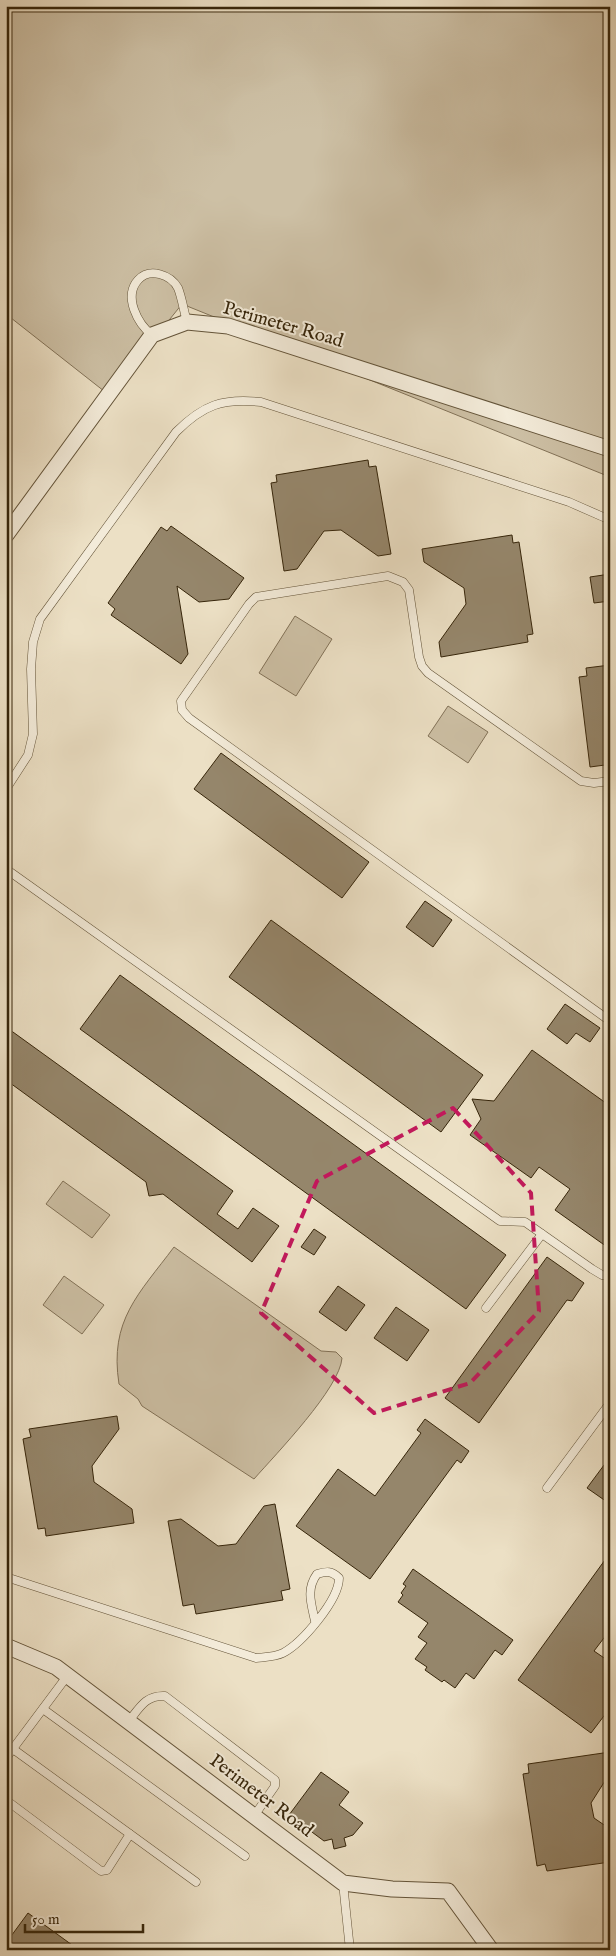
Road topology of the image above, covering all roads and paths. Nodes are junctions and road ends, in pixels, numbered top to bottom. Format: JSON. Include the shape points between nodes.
{"nodes":[{"id":1,"x":187,"y":322,"type":"junction"},
{"id":2,"x":152,"y":334,"type":"junction"},
{"id":3,"x":610,"y":449,"type":"edge"},
{"id":4,"x":610,"y":520,"type":"edge"},
{"id":5,"x":6,"y":535,"type":"edge"},
{"id":6,"x":610,"y":781,"type":"edge"},
{"id":7,"x":6,"y":789,"type":"edge"},
{"id":8,"x":6,"y":869,"type":"edge"},
{"id":9,"x":610,"y":1021,"type":"edge"},
{"id":10,"x":542,"y":1234,"type":"junction"},
{"id":11,"x":610,"y":1276,"type":"edge"},
{"id":12,"x":486,"y":1308,"type":"dead end"},
{"id":13,"x":610,"y":1403,"type":"edge"},
{"id":14,"x":547,"y":1488,"type":"dead end"},
{"id":15,"x":6,"y":1577,"type":"edge"},
{"id":16,"x":316,"y":1621,"type":"junction"},
{"id":17,"x":6,"y":1646,"type":"edge"},
{"id":18,"x":68,"y":1675,"type":"junction"},
{"id":19,"x":42,"y":1709,"type":"junction"},
{"id":20,"x":129,"y":1721,"type":"junction"},
{"id":21,"x":13,"y":1749,"type":"junction"},
{"id":22,"x":6,"y":1758,"type":"edge"},
{"id":23,"x":6,"y":1800,"type":"edge"},
{"id":24,"x":254,"y":1816,"type":"junction"},
{"id":25,"x":130,"y":1834,"type":"junction"},
{"id":26,"x":245,"y":1856,"type":"dead end"},
{"id":27,"x":196,"y":1882,"type":"dead end"},
{"id":28,"x":343,"y":1883,"type":"junction"},
{"id":29,"x":350,"y":1950,"type":"edge"},
{"id":30,"x":491,"y":1950,"type":"edge"}],
"edges":[{"from":1,"to":2,"type":"street","name":"Perimeter Road"},
{"from":1,"to":2,"type":"lane","via":[[178,288],[172,280],[158,273],[148,274],[138,280],[133,301],[136,316]]},
{"from":1,"to":3,"type":"street","name":"Perimeter Road","via":[[228,326]]},
{"from":2,"to":5,"type":"street"},
{"from":4,"to":7,"type":"lane","via":[[560,499],[261,402],[224,401],[207,407],[176,432],[40,618],[33,642],[31,669],[33,734],[28,755]]},
{"from":6,"to":9,"type":"lane","via":[[588,784],[581,781],[428,673],[419,657],[409,590],[403,582],[388,576],[256,597],[181,701],[182,710],[189,718]]},
{"from":8,"to":10,"type":"lane","via":[[500,1221],[525,1222]]},
{"from":10,"to":11,"type":"lane","via":[[602,1275]]},
{"from":10,"to":12,"type":"lane"},
{"from":13,"to":14,"type":"lane"},
{"from":15,"to":16,"type":"lane","via":[[256,1658],[275,1656],[290,1649]]},
{"from":16,"to":16,"type":"lane","via":[[310,1597],[312,1582],[317,1574],[334,1573],[339,1578],[335,1597]]},
{"from":17,"to":18,"type":"street","name":"Perimeter Road"},
{"from":18,"to":19,"type":"lane"},
{"from":18,"to":20,"type":"street","name":"Perimeter Road"},
{"from":19,"to":21,"type":"lane"},
{"from":19,"to":26,"type":"lane"},
{"from":20,"to":24,"type":"street","name":"Perimeter Road"},
{"from":20,"to":24,"type":"lane","via":[[146,1699],[154,1695],[165,1696],[195,1718],[276,1780]]},
{"from":21,"to":22,"type":"lane"},
{"from":21,"to":25,"type":"lane"},
{"from":23,"to":25,"type":"lane","via":[[101,1871],[107,1870]]},
{"from":24,"to":28,"type":"street","name":"Perimeter Road"},
{"from":25,"to":27,"type":"lane"},
{"from":28,"to":29,"type":"lane"},
{"from":28,"to":30,"type":"street","name":"Perimeter Road","via":[[392,1889],[448,1890]]}]}
